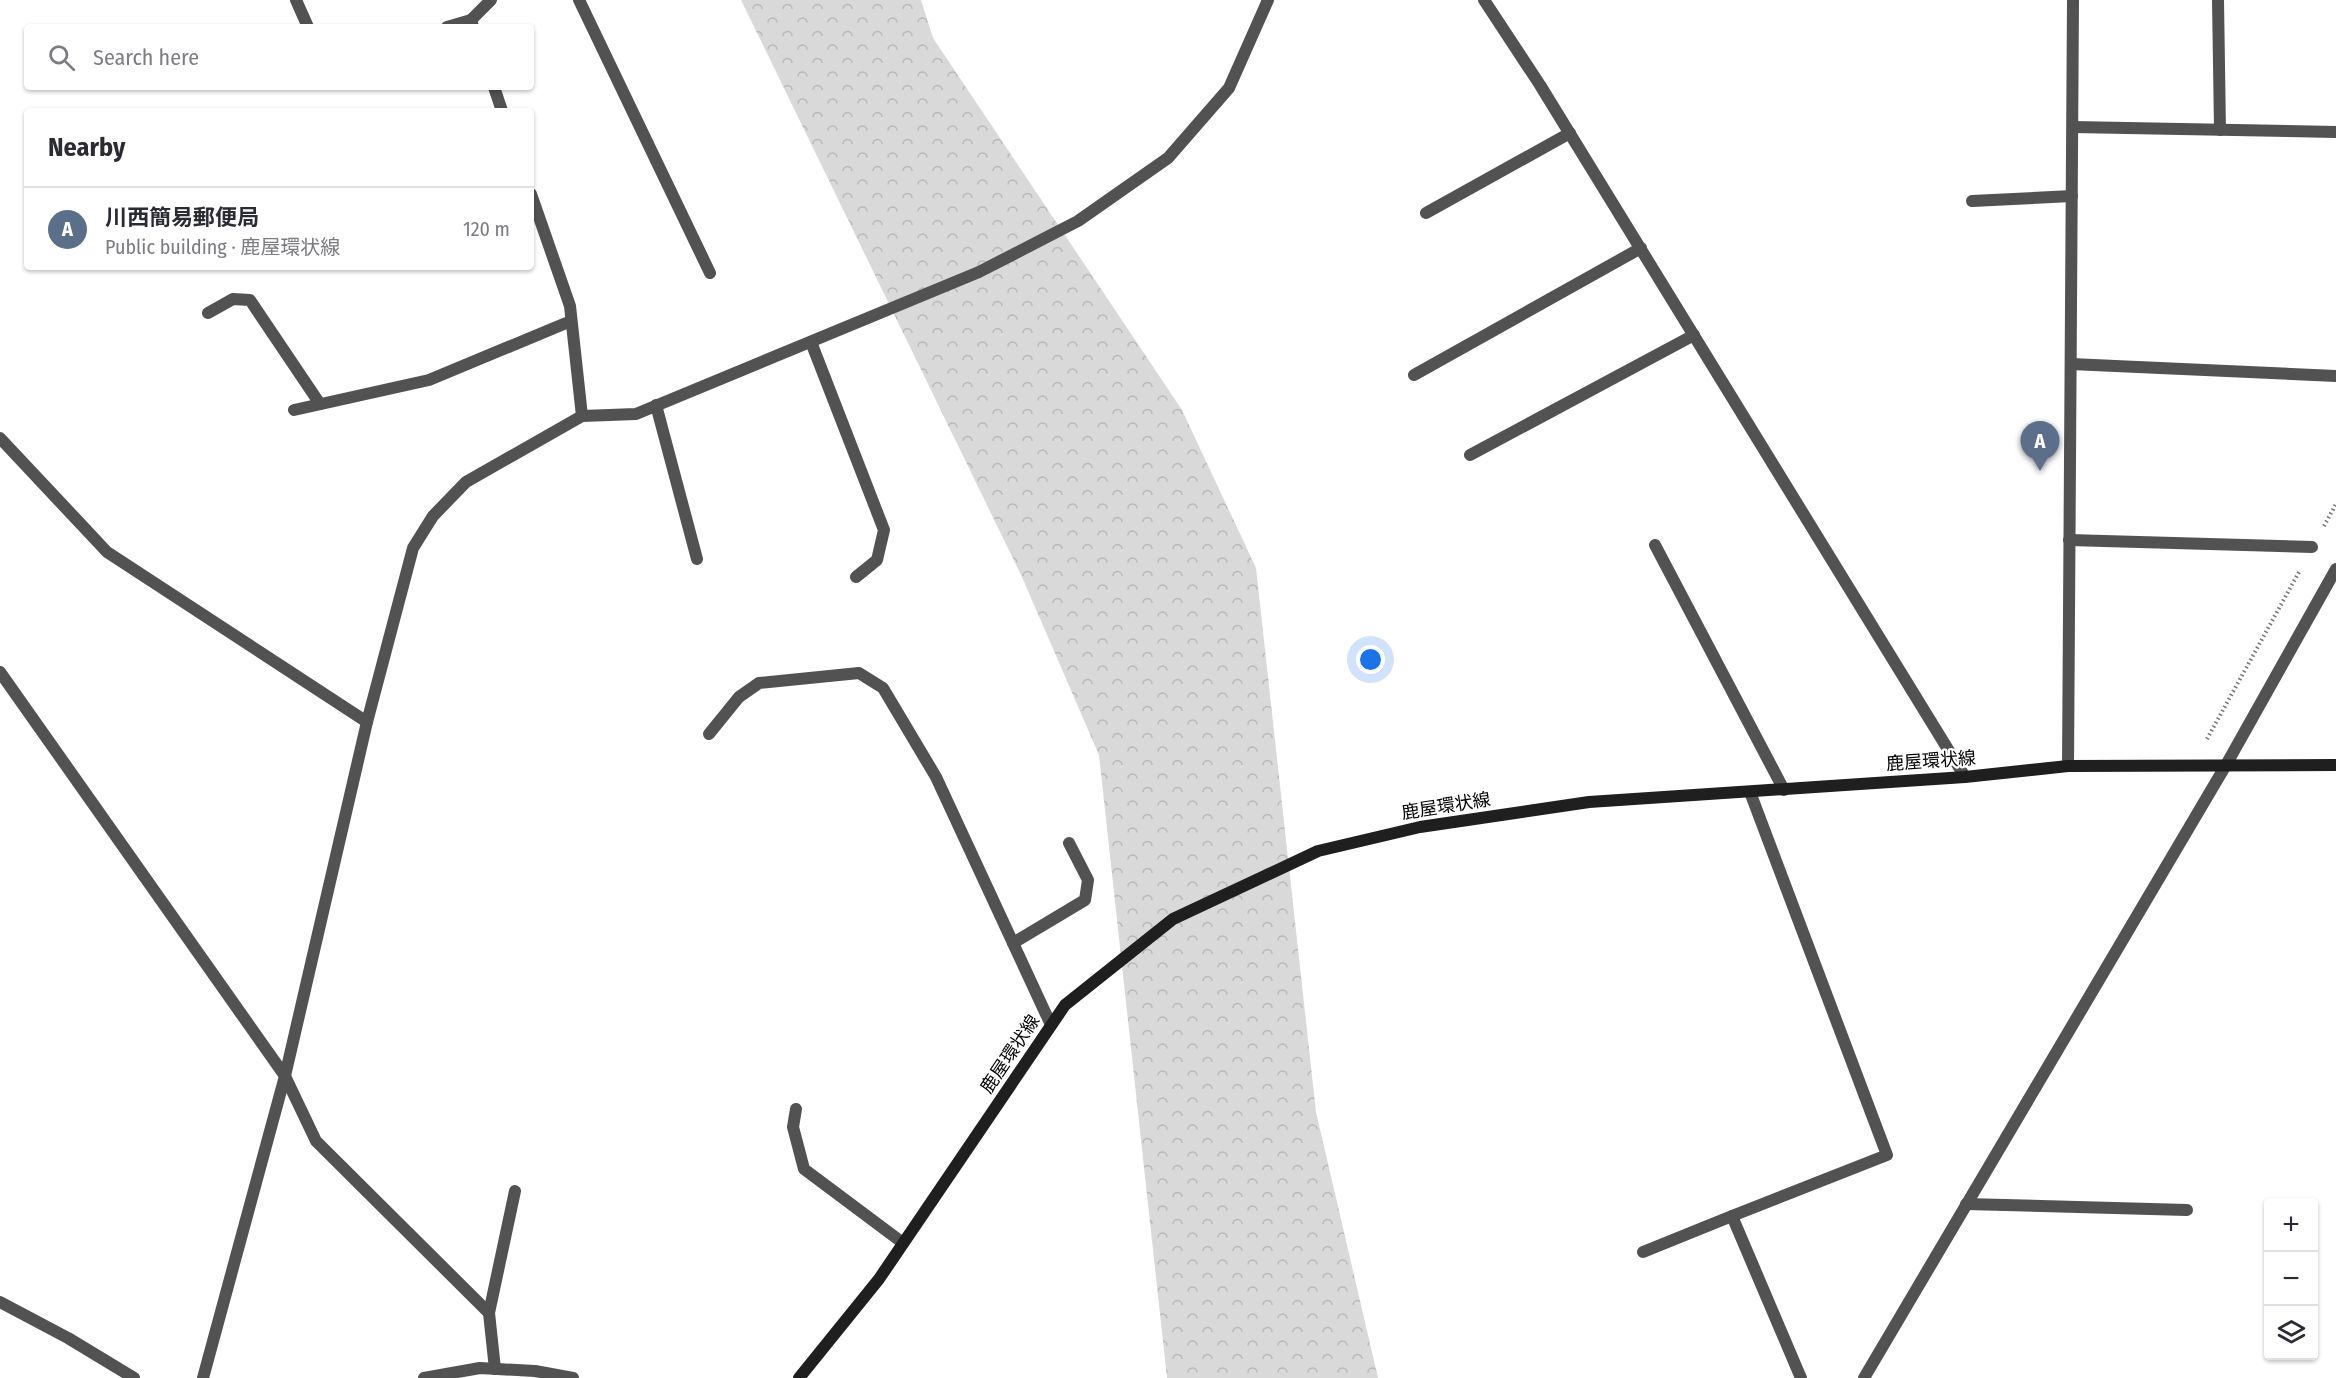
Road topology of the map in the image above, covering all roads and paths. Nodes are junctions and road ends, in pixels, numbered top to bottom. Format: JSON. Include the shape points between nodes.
{"nodes":[{"id":1,"x":296,"y":0,"type":"edge"},
{"id":2,"x":491,"y":0,"type":"edge"},
{"id":3,"x":579,"y":0,"type":"edge"},
{"id":4,"x":1268,"y":0,"type":"edge"},
{"id":5,"x":1484,"y":0,"type":"edge"},
{"id":6,"x":2073,"y":0,"type":"edge"},
{"id":7,"x":2218,"y":0,"type":"edge"},
{"id":8,"x":472,"y":23,"type":"edge"},
{"id":9,"x":307,"y":24,"type":"edge"},
{"id":10,"x":495,"y":90,"type":"edge"},
{"id":11,"x":501,"y":108,"type":"edge"},
{"id":12,"x":2073,"y":127,"type":"junction"},
{"id":13,"x":2220,"y":130,"type":"junction"},
{"id":14,"x":2336,"y":132,"type":"edge"},
{"id":15,"x":1570,"y":133,"type":"junction"},
{"id":16,"x":2072,"y":196,"type":"junction"},
{"id":17,"x":1972,"y":201,"type":"dead end"},
{"id":18,"x":534,"y":203,"type":"edge"},
{"id":19,"x":1426,"y":213,"type":"dead end"},
{"id":20,"x":1641,"y":248,"type":"junction"},
{"id":21,"x":710,"y":273,"type":"dead end"},
{"id":22,"x":208,"y":313,"type":"dead end"},
{"id":23,"x":571,"y":321,"type":"junction"},
{"id":24,"x":1694,"y":335,"type":"junction"},
{"id":25,"x":811,"y":342,"type":"junction"},
{"id":26,"x":2071,"y":364,"type":"junction"},
{"id":27,"x":1414,"y":375,"type":"dead end"},
{"id":28,"x":2336,"y":376,"type":"edge"},
{"id":29,"x":320,"y":404,"type":"junction"},
{"id":30,"x":656,"y":405,"type":"junction"},
{"id":31,"x":294,"y":410,"type":"dead end"},
{"id":32,"x":582,"y":416,"type":"junction"},
{"id":33,"x":0,"y":438,"type":"edge"},
{"id":34,"x":1470,"y":455,"type":"dead end"},
{"id":35,"x":2336,"y":504,"type":"edge"},
{"id":36,"x":2069,"y":540,"type":"junction"},
{"id":37,"x":1655,"y":545,"type":"dead end"},
{"id":38,"x":2312,"y":547,"type":"junction"},
{"id":39,"x":697,"y":559,"type":"dead end"},
{"id":40,"x":2336,"y":569,"type":"edge"},
{"id":41,"x":855,"y":577,"type":"dead end"},
{"id":42,"x":0,"y":672,"type":"edge"},
{"id":43,"x":367,"y":722,"type":"junction"},
{"id":44,"x":709,"y":734,"type":"dead end"},
{"id":45,"x":2192,"y":765,"type":"junction"},
{"id":46,"x":2226,"y":765,"type":"junction"},
{"id":47,"x":2336,"y":765,"type":"edge"},
{"id":48,"x":2068,"y":766,"type":"junction"},
{"id":49,"x":1965,"y":777,"type":"junction"},
{"id":50,"x":1784,"y":790,"type":"junction"},
{"id":51,"x":1750,"y":792,"type":"junction"},
{"id":52,"x":1069,"y":843,"type":"dead end"},
{"id":53,"x":1013,"y":943,"type":"junction"},
{"id":54,"x":1051,"y":1025,"type":"junction"},
{"id":55,"x":285,"y":1076,"type":"junction"},
{"id":56,"x":796,"y":1109,"type":"dead end"},
{"id":57,"x":515,"y":1191,"type":"dead end"},
{"id":58,"x":1966,"y":1204,"type":"junction"},
{"id":59,"x":2187,"y":1210,"type":"dead end"},
{"id":60,"x":1732,"y":1216,"type":"junction"},
{"id":61,"x":903,"y":1244,"type":"junction"},
{"id":62,"x":1643,"y":1252,"type":"dead end"},
{"id":63,"x":0,"y":1302,"type":"edge"},
{"id":64,"x":489,"y":1313,"type":"junction"},
{"id":65,"x":495,"y":1369,"type":"junction"},
{"id":66,"x":134,"y":1378,"type":"edge"},
{"id":67,"x":202,"y":1378,"type":"edge"},
{"id":68,"x":424,"y":1378,"type":"edge"},
{"id":69,"x":573,"y":1378,"type":"edge"},
{"id":70,"x":799,"y":1378,"type":"edge"},
{"id":71,"x":1802,"y":1378,"type":"edge"},
{"id":72,"x":1864,"y":1378,"type":"edge"}],
"edges":[{"from":1,"to":9,"type":"street"},
{"from":2,"to":8,"type":"street"},
{"from":3,"to":21,"type":"street"},
{"from":4,"to":25,"type":"street","via":[[1229,88],[1168,158],[1078,221],[989,267]]},
{"from":5,"to":15,"type":"street"},
{"from":6,"to":12,"type":"street"},
{"from":7,"to":13,"type":"street"},
{"from":10,"to":11,"type":"street"},
{"from":12,"to":13,"type":"street"},
{"from":12,"to":16,"type":"street"},
{"from":13,"to":14,"type":"street"},
{"from":15,"to":19,"type":"street"},
{"from":15,"to":20,"type":"street"},
{"from":16,"to":17,"type":"street"},
{"from":16,"to":26,"type":"street"},
{"from":18,"to":23,"type":"street","via":[[570,306]]},
{"from":20,"to":24,"type":"street"},
{"from":20,"to":27,"type":"street"},
{"from":22,"to":29,"type":"street","via":[[233,299],[250,300]]},
{"from":23,"to":29,"type":"street","via":[[429,380]]},
{"from":23,"to":32,"type":"street"},
{"from":24,"to":34,"type":"street"},
{"from":24,"to":49,"type":"street"},
{"from":25,"to":30,"type":"street"},
{"from":25,"to":41,"type":"street","via":[[884,530],[877,560]]},
{"from":26,"to":28,"type":"street"},
{"from":26,"to":36,"type":"street"},
{"from":29,"to":31,"type":"street"},
{"from":30,"to":32,"type":"street","via":[[636,414]]},
{"from":30,"to":39,"type":"street"},
{"from":32,"to":43,"type":"street","via":[[466,482],[433,516],[413,548]]},
{"from":33,"to":43,"type":"street","via":[[107,552]]},
{"from":35,"to":38,"type":"path"},
{"from":36,"to":38,"type":"street"},
{"from":36,"to":48,"type":"street"},
{"from":37,"to":50,"type":"street"},
{"from":38,"to":45,"type":"path"},
{"from":40,"to":46,"type":"street"},
{"from":42,"to":55,"type":"street"},
{"from":43,"to":55,"type":"street"},
{"from":44,"to":53,"type":"street","via":[[739,697],[759,683],[859,673],[883,688],[936,777]]},
{"from":45,"to":46,"type":"main road","name":"鹿屋環状線"},
{"from":45,"to":48,"type":"main road","name":"鹿屋環状線"},
{"from":46,"to":47,"type":"main road","name":"鹿屋環状線"},
{"from":46,"to":58,"type":"street"},
{"from":48,"to":49,"type":"main road","name":"鹿屋環状線"},
{"from":49,"to":50,"type":"main road","name":"鹿屋環状線"},
{"from":50,"to":51,"type":"main road","name":"鹿屋環状線"},
{"from":51,"to":54,"type":"main road","name":"鹿屋環状線","via":[[1588,802],[1420,827],[1318,850],[1173,919],[1065,1005]]},
{"from":51,"to":60,"type":"street","via":[[1887,1155]]},
{"from":52,"to":53,"type":"street","via":[[1088,880],[1085,900]]},
{"from":53,"to":54,"type":"street"},
{"from":54,"to":61,"type":"main road","name":"鹿屋環状線"},
{"from":55,"to":64,"type":"street","via":[[316,1141]]},
{"from":55,"to":67,"type":"street"},
{"from":56,"to":61,"type":"street","via":[[793,1127],[804,1169]]},
{"from":57,"to":64,"type":"street"},
{"from":58,"to":59,"type":"street"},
{"from":58,"to":72,"type":"street"},
{"from":60,"to":62,"type":"street"},
{"from":60,"to":71,"type":"street"},
{"from":61,"to":70,"type":"main road","name":"鹿屋環状線"},
{"from":63,"to":66,"type":"street"},
{"from":64,"to":65,"type":"street"},
{"from":65,"to":68,"type":"street"},
{"from":65,"to":69,"type":"street"}]}
